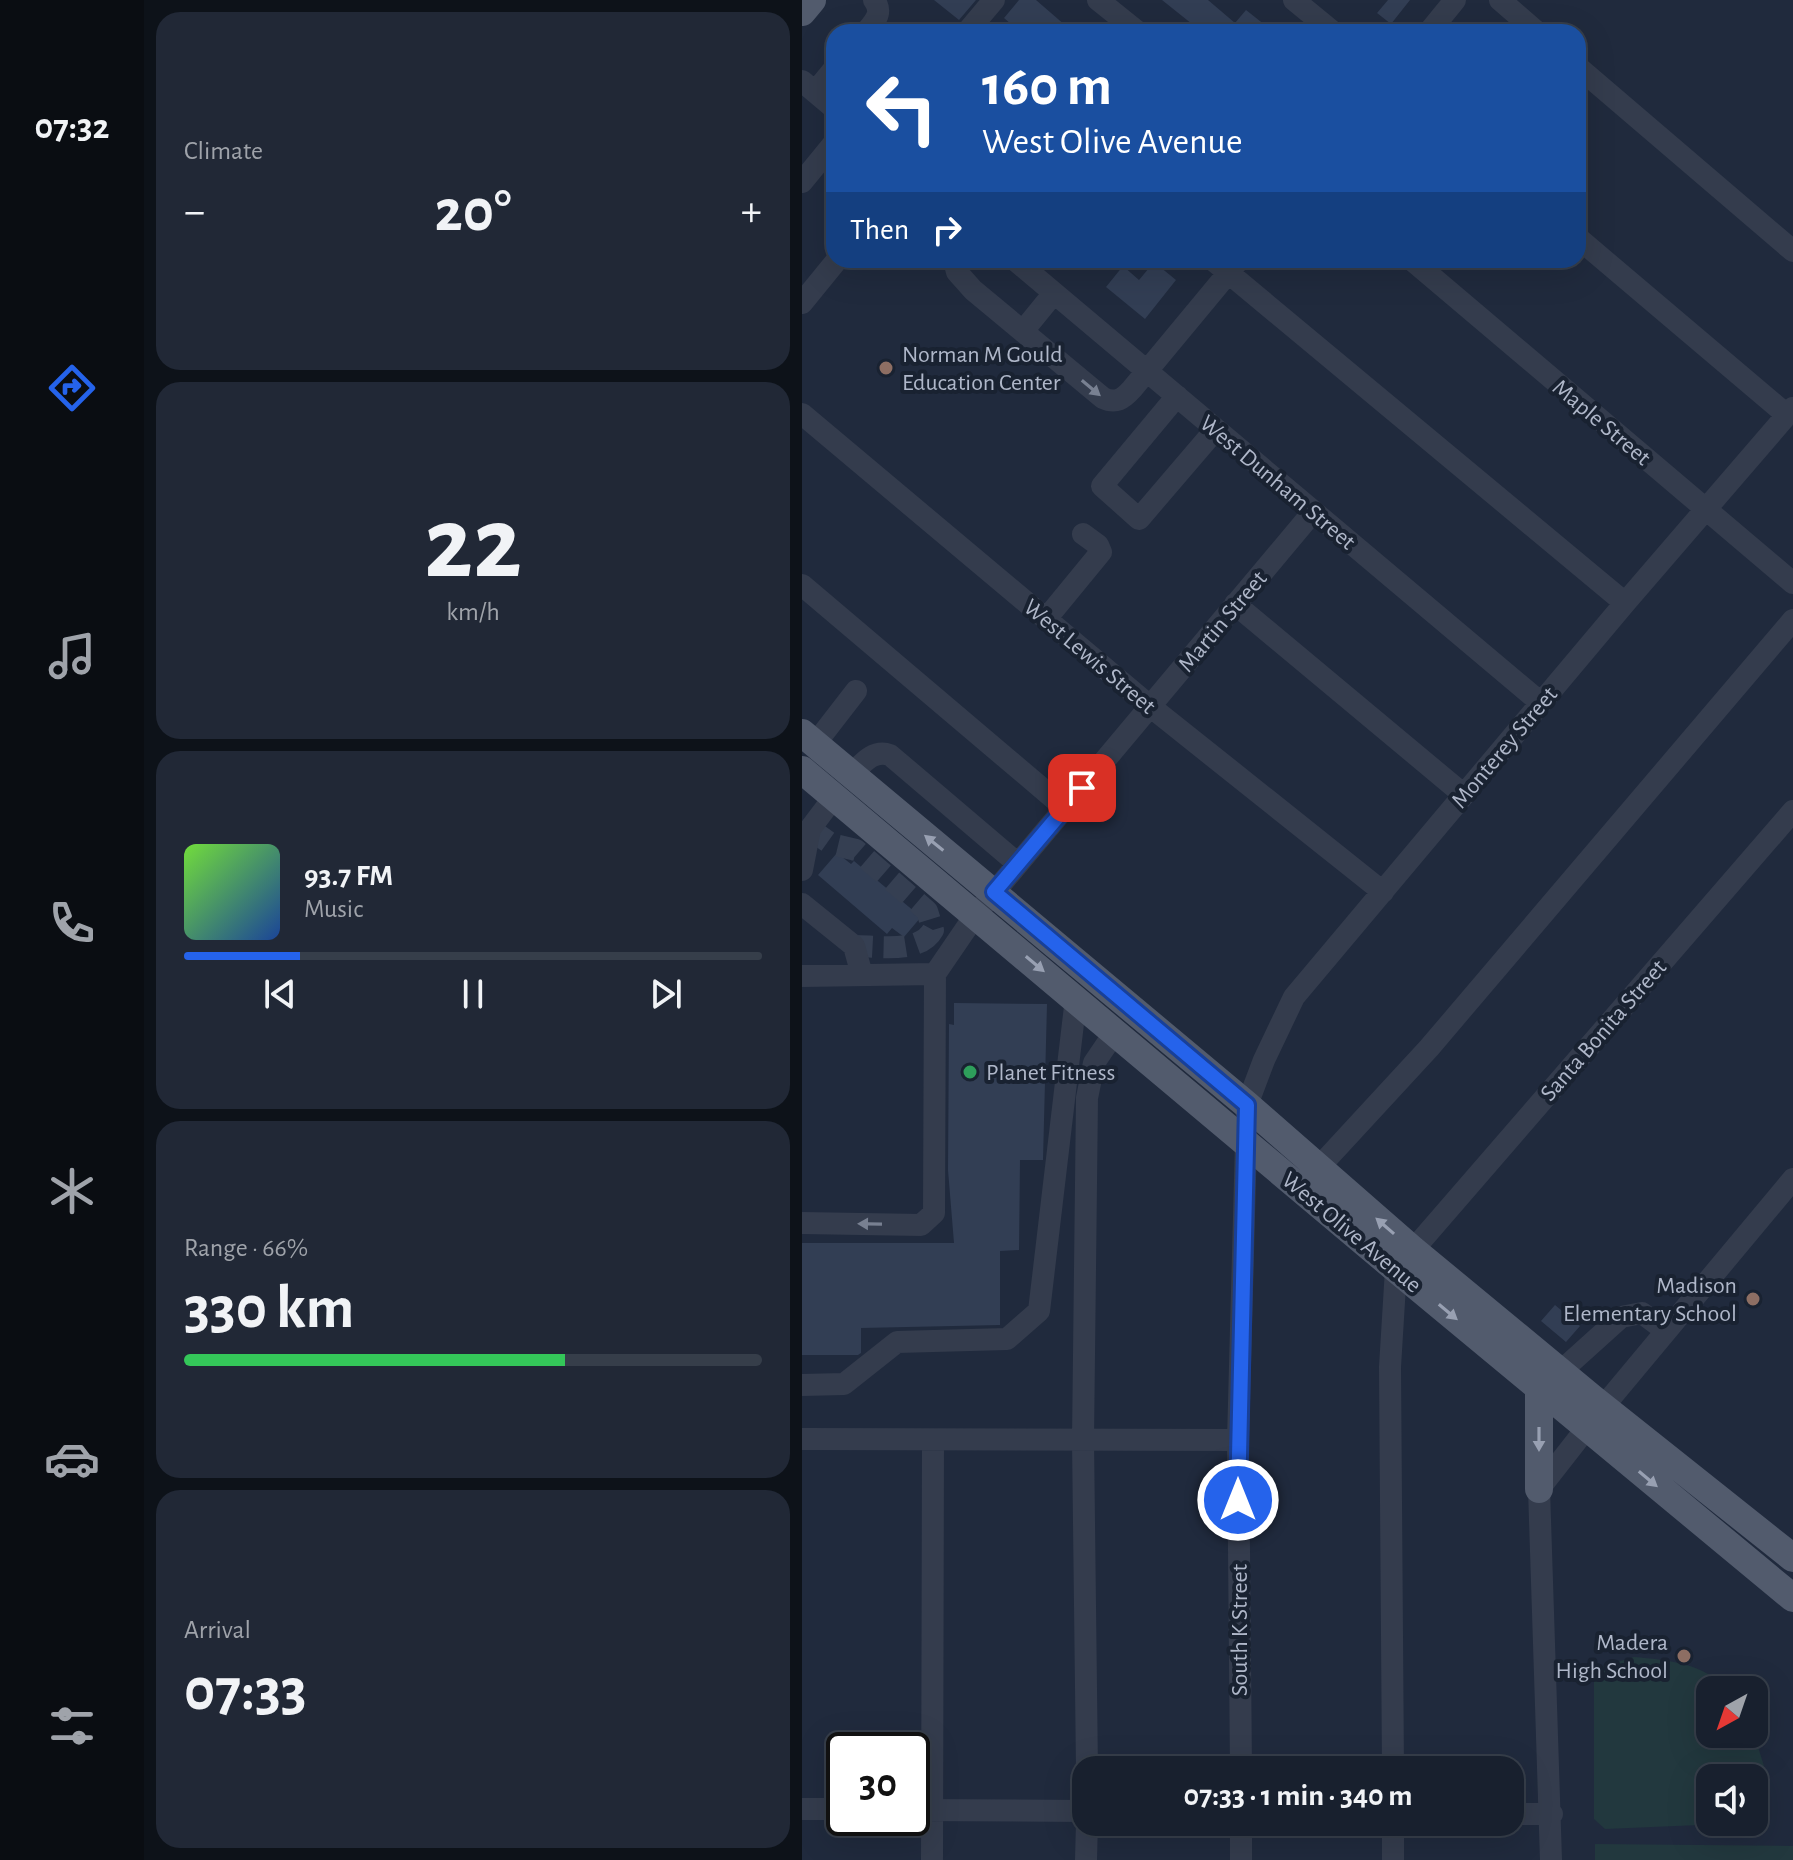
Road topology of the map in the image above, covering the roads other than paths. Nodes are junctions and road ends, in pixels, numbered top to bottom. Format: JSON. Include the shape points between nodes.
{"nodes":[{"id":1,"x":812,"y":0,"type":"edge"},
{"id":2,"x":874,"y":0,"type":"edge"},
{"id":3,"x":994,"y":0,"type":"edge"},
{"id":4,"x":1098,"y":0,"type":"edge"},
{"id":5,"x":1294,"y":0,"type":"edge"},
{"id":6,"x":1455,"y":0,"type":"edge"},
{"id":7,"x":1500,"y":0,"type":"edge"},
{"id":8,"x":802,"y":12,"type":"edge"},
{"id":9,"x":872,"y":24,"type":"edge"},
{"id":10,"x":974,"y":24,"type":"edge"},
{"id":11,"x":1128,"y":24,"type":"edge"},
{"id":12,"x":1323,"y":24,"type":"edge"},
{"id":13,"x":1436,"y":24,"type":"edge"},
{"id":14,"x":1528,"y":24,"type":"edge"},
{"id":15,"x":1586,"y":74,"type":"edge"},
{"id":16,"x":826,"y":75,"type":"edge"},
{"id":17,"x":808,"y":87,"type":"edge"},
{"id":18,"x":826,"y":102,"type":"edge"},
{"id":19,"x":826,"y":153,"type":"edge"},
{"id":20,"x":802,"y":182,"type":"edge"},
{"id":21,"x":1586,"y":245,"type":"edge"},
{"id":22,"x":1793,"y":251,"type":"edge"},
{"id":23,"x":830,"y":268,"type":"edge"},
{"id":24,"x":956,"y":268,"type":"edge"},
{"id":25,"x":1024,"y":268,"type":"edge"},
{"id":26,"x":1224,"y":268,"type":"edge"},
{"id":27,"x":1232,"y":268,"type":"edge"},
{"id":28,"x":1421,"y":268,"type":"edge"},
{"id":29,"x":1054,"y":293,"type":"junction"},
{"id":30,"x":802,"y":303,"type":"edge"},
{"id":31,"x":1023,"y":331,"type":"junction"},
{"id":32,"x":1147,"y":371,"type":"junction"},
{"id":33,"x":1177,"y":396,"type":"junction"},
{"id":34,"x":1790,"y":412,"type":"edge"},
{"id":35,"x":802,"y":414,"type":"edge"},
{"id":36,"x":1216,"y":429,"type":"junction"},
{"id":37,"x":1707,"y":511,"type":"junction"},
{"id":38,"x":1313,"y":512,"type":"junction"},
{"id":39,"x":1083,"y":534,"type":"dead end"},
{"id":40,"x":1793,"y":583,"type":"edge"},
{"id":41,"x":802,"y":585,"type":"edge"},
{"id":42,"x":1625,"y":603,"type":"junction"},
{"id":43,"x":1235,"y":604,"type":"junction"},
{"id":44,"x":1046,"y":619,"type":"junction"},
{"id":45,"x":1793,"y":620,"type":"edge"},
{"id":46,"x":856,"y":691,"type":"dead end"},
{"id":47,"x":1541,"y":703,"type":"junction"},
{"id":48,"x":1151,"y":707,"type":"junction"},
{"id":49,"x":808,"y":739,"type":"edge"},
{"id":50,"x":802,"y":770,"type":"edge"},
{"id":51,"x":842,"y":786,"type":"junction"},
{"id":52,"x":1464,"y":795,"type":"junction"},
{"id":53,"x":1065,"y":808,"type":"junction"},
{"id":54,"x":1793,"y":811,"type":"edge"},
{"id":55,"x":806,"y":826,"type":"edge"},
{"id":56,"x":1018,"y":864,"type":"junction"},
{"id":57,"x":802,"y":870,"type":"edge"},
{"id":58,"x":994,"y":892,"type":"junction"},
{"id":59,"x":1383,"y":892,"type":"junction"},
{"id":60,"x":802,"y":904,"type":"edge"},
{"id":61,"x":976,"y":914,"type":"junction"},
{"id":62,"x":935,"y":974,"type":"junction"},
{"id":63,"x":862,"y":975,"type":"junction"},
{"id":64,"x":802,"y":976,"type":"edge"},
{"id":65,"x":1076,"y":998,"type":"junction"},
{"id":66,"x":1115,"y":1032,"type":"junction"},
{"id":67,"x":1247,"y":1105,"type":"junction"},
{"id":68,"x":1246,"y":1143,"type":"junction"},
{"id":69,"x":1309,"y":1178,"type":"junction"},
{"id":70,"x":1793,"y":1179,"type":"edge"},
{"id":71,"x":802,"y":1223,"type":"edge"},
{"id":72,"x":1404,"y":1259,"type":"junction"},
{"id":73,"x":1666,"y":1331,"type":"junction"},
{"id":74,"x":1550,"y":1380,"type":"junction"},
{"id":75,"x":802,"y":1385,"type":"edge"},
{"id":76,"x":1595,"y":1417,"type":"junction"},
{"id":77,"x":802,"y":1439,"type":"edge"},
{"id":78,"x":933,"y":1440,"type":"junction"},
{"id":79,"x":1083,"y":1440,"type":"junction"},
{"id":80,"x":1238,"y":1440,"type":"junction"},
{"id":81,"x":1539,"y":1489,"type":"junction"},
{"id":82,"x":1793,"y":1558,"type":"edge"},
{"id":83,"x":1793,"y":1598,"type":"edge"},
{"id":84,"x":924,"y":1732,"type":"edge"},
{"id":85,"x":1087,"y":1756,"type":"edge"},
{"id":86,"x":1241,"y":1756,"type":"edge"},
{"id":87,"x":1393,"y":1756,"type":"edge"},
{"id":88,"x":802,"y":1809,"type":"edge"},
{"id":89,"x":826,"y":1809,"type":"edge"},
{"id":90,"x":930,"y":1810,"type":"edge"},
{"id":91,"x":1072,"y":1811,"type":"edge"},
{"id":92,"x":1524,"y":1814,"type":"edge"},
{"id":93,"x":1552,"y":1814,"type":"junction"},
{"id":94,"x":927,"y":1836,"type":"edge"},
{"id":95,"x":1087,"y":1836,"type":"edge"},
{"id":96,"x":1241,"y":1836,"type":"edge"},
{"id":97,"x":1393,"y":1836,"type":"edge"},
{"id":98,"x":932,"y":1860,"type":"edge"},
{"id":99,"x":1086,"y":1860,"type":"edge"},
{"id":100,"x":1241,"y":1860,"type":"edge"},
{"id":101,"x":1393,"y":1860,"type":"edge"},
{"id":102,"x":1551,"y":1860,"type":"edge"}],
"edges":[{"from":1,"to":8,"type":"main road"},
{"from":2,"to":9,"type":"street","via":[[879,14]]},
{"from":3,"to":10,"type":"street"},
{"from":4,"to":11,"type":"street"},
{"from":5,"to":12,"type":"street"},
{"from":6,"to":13,"type":"street"},
{"from":7,"to":14,"type":"street"},
{"from":15,"to":22,"type":"street"},
{"from":16,"to":17,"type":"street"},
{"from":17,"to":18,"type":"street"},
{"from":19,"to":20,"type":"street"},
{"from":21,"to":34,"type":"street"},
{"from":23,"to":30,"type":"street"},
{"from":24,"to":31,"type":"street"},
{"from":25,"to":29,"type":"street","name":"West Dunham Street"},
{"from":26,"to":32,"type":"street"},
{"from":27,"to":42,"type":"street"},
{"from":28,"to":37,"type":"street","name":"Maple Street"},
{"from":29,"to":31,"type":"street"},
{"from":29,"to":32,"type":"street","name":"West Dunham Street"},
{"from":31,"to":32,"type":"street","one_way":true,"via":[[1111,402],[1125,397]]},
{"from":32,"to":33,"type":"street","name":"West Dunham Street"},
{"from":33,"to":36,"type":"street","name":"West Dunham Street"},
{"from":33,"to":36,"type":"street","via":[[1102,486],[1139,519]]},
{"from":34,"to":37,"type":"street","name":"Monterey Street"},
{"from":35,"to":44,"type":"street","name":"West Lewis Street"},
{"from":36,"to":38,"type":"street","name":"West Dunham Street"},
{"from":37,"to":40,"type":"street","name":"Maple Street"},
{"from":37,"to":42,"type":"street","name":"Monterey Street"},
{"from":38,"to":43,"type":"street","name":"Martin Street"},
{"from":38,"to":47,"type":"street","name":"West Dunham Street"},
{"from":39,"to":44,"type":"street","via":[[1101,552]]},
{"from":41,"to":53,"type":"street"},
{"from":42,"to":47,"type":"street","name":"Monterey Street"},
{"from":43,"to":48,"type":"street","name":"Martin Street"},
{"from":43,"to":52,"type":"street"},
{"from":44,"to":48,"type":"street","name":"West Lewis Street"},
{"from":45,"to":69,"type":"street","via":[[1429,1048]]},
{"from":46,"to":49,"type":"street"},
{"from":47,"to":52,"type":"street","name":"Monterey Street"},
{"from":48,"to":53,"type":"street","name":"Martin Street"},
{"from":48,"to":59,"type":"street","name":"West Lewis Street"},
{"from":49,"to":51,"type":"main road","name":"West Olive Avenue"},
{"from":50,"to":51,"type":"main road","name":"West Olive Avenue"},
{"from":51,"to":55,"type":"street"},
{"from":51,"to":56,"type":"street","via":[[868,758],[890,755]]},
{"from":58,"to":51,"type":"main road","name":"West Olive Avenue","one_way":true},
{"from":51,"to":61,"type":"main road","name":"West Olive Avenue"},
{"from":52,"to":59,"type":"street","name":"Monterey Street"},
{"from":53,"to":56,"type":"street","name":"Martin Street"},
{"from":54,"to":72,"type":"street","name":"Santa Bonita Street"},
{"from":55,"to":57,"type":"street"},
{"from":56,"to":58,"type":"street","name":"Martin Street"},
{"from":58,"to":61,"type":"street","name":"Martin Street"},
{"from":58,"to":67,"type":"main road","name":"West Olive Avenue"},
{"from":59,"to":67,"type":"street","name":"Monterey Street","via":[[1294,997]]},
{"from":60,"to":63,"type":"street","via":[[854,946]]},
{"from":61,"to":62,"type":"street","name":"Martin Street"},
{"from":61,"to":65,"type":"main road","name":"West Olive Avenue","one_way":true},
{"from":62,"to":63,"type":"street"},
{"from":62,"to":71,"type":"street","one_way":true,"via":[[934,1213],[921,1225]]},
{"from":63,"to":64,"type":"street"},
{"from":65,"to":66,"type":"main road","name":"West Olive Avenue"},
{"from":65,"to":75,"type":"street","via":[[1039,1311],[1007,1339],[897,1342],[844,1384]]},
{"from":66,"to":68,"type":"main road","name":"West Olive Avenue"},
{"from":66,"to":79,"type":"street","via":[[1094,1063],[1087,1098]]},
{"from":67,"to":68,"type":"street","name":"South K Street"},
{"from":67,"to":69,"type":"main road","name":"West Olive Avenue"},
{"from":68,"to":69,"type":"main road","name":"West Olive Avenue"},
{"from":68,"to":80,"type":"street","name":"South K Street"},
{"from":69,"to":72,"type":"main road","name":"West Olive Avenue"},
{"from":70,"to":73,"type":"street"},
{"from":72,"to":74,"type":"main road","name":"West Olive Avenue"},
{"from":72,"to":87,"type":"street","via":[[1390,1367]]},
{"from":73,"to":74,"type":"street","via":[[1642,1313],[1621,1317]]},
{"from":73,"to":76,"type":"street"},
{"from":74,"to":76,"type":"main road","name":"West Olive Avenue"},
{"from":74,"to":81,"type":"main road","one_way":true},
{"from":76,"to":81,"type":"street"},
{"from":76,"to":82,"type":"main road","name":"West Olive Avenue"},
{"from":76,"to":83,"type":"main road","name":"West Olive Avenue","one_way":true},
{"from":77,"to":78,"type":"street"},
{"from":78,"to":79,"type":"street"},
{"from":78,"to":84,"type":"street"},
{"from":79,"to":80,"type":"street"},
{"from":79,"to":85,"type":"street"},
{"from":80,"to":86,"type":"street","name":"South K Street"},
{"from":81,"to":93,"type":"street"},
{"from":88,"to":89,"type":"street"},
{"from":90,"to":91,"type":"street"},
{"from":92,"to":93,"type":"street"},
{"from":93,"to":102,"type":"street"},
{"from":94,"to":98,"type":"street"},
{"from":95,"to":99,"type":"street"},
{"from":96,"to":100,"type":"street"},
{"from":97,"to":101,"type":"street"}]}
